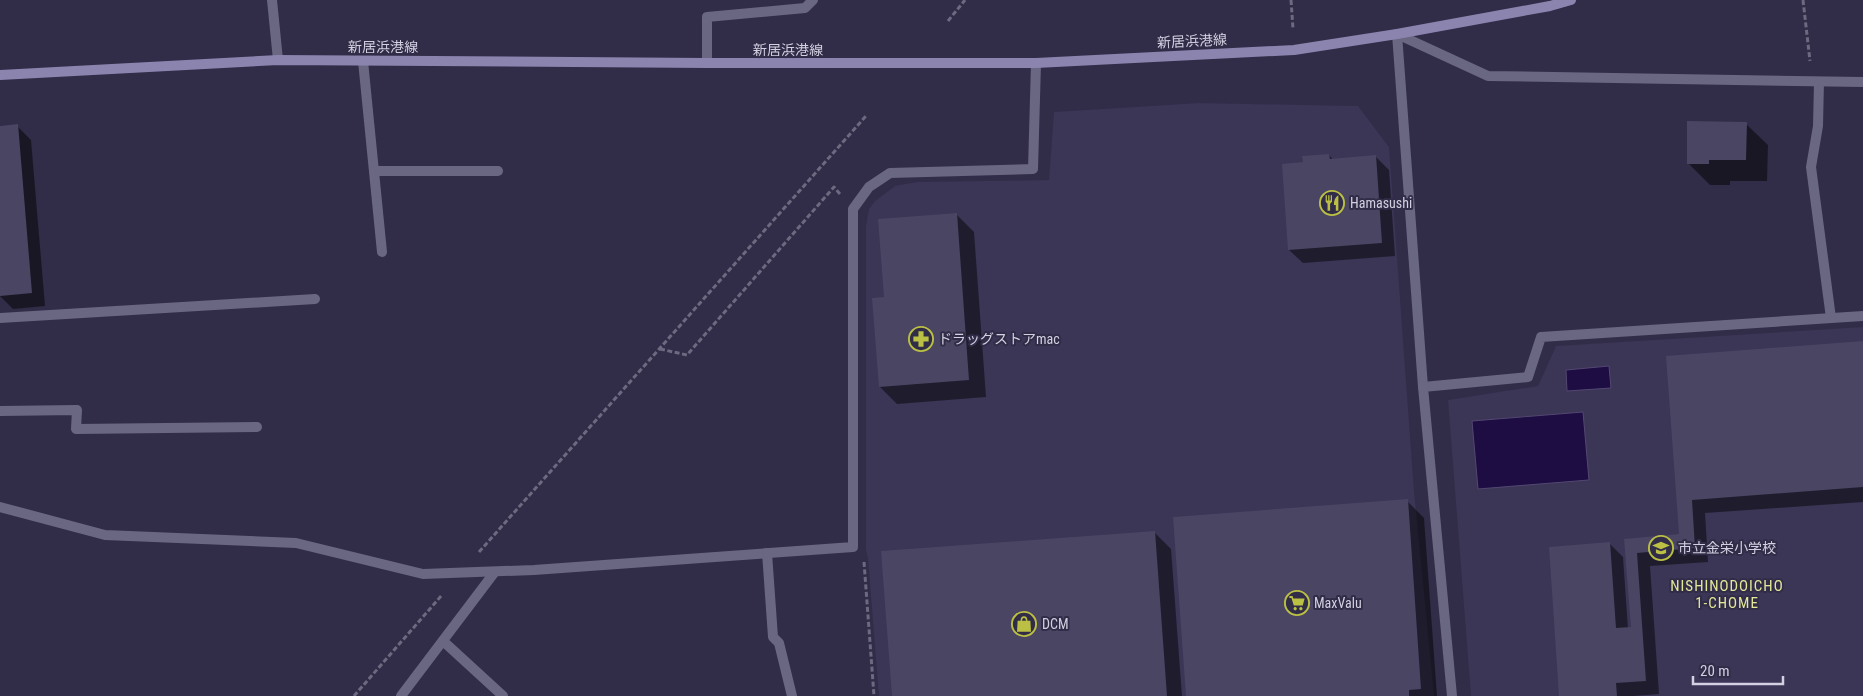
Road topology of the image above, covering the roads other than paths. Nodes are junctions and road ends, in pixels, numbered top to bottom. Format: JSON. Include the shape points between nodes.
{"nodes":[{"id":1,"x":272,"y":0,"type":"edge"},
{"id":2,"x":813,"y":0,"type":"edge"},
{"id":3,"x":1571,"y":0,"type":"edge"},
{"id":4,"x":1397,"y":34,"type":"junction"},
{"id":5,"x":278,"y":60,"type":"junction"},
{"id":6,"x":363,"y":61,"type":"junction"},
{"id":7,"x":707,"y":63,"type":"junction"},
{"id":8,"x":1036,"y":63,"type":"junction"},
{"id":9,"x":0,"y":75,"type":"edge"},
{"id":10,"x":1816,"y":82,"type":"junction"},
{"id":11,"x":1863,"y":82,"type":"edge"},
{"id":12,"x":374,"y":171,"type":"junction"},
{"id":13,"x":498,"y":171,"type":"dead end"},
{"id":14,"x":382,"y":252,"type":"dead end"},
{"id":15,"x":315,"y":298,"type":"dead end"},
{"id":16,"x":1863,"y":316,"type":"edge"},
{"id":17,"x":0,"y":318,"type":"edge"},
{"id":18,"x":1831,"y":318,"type":"junction"},
{"id":19,"x":1423,"y":387,"type":"junction"},
{"id":20,"x":0,"y":411,"type":"edge"},
{"id":21,"x":257,"y":427,"type":"dead end"},
{"id":22,"x":0,"y":507,"type":"edge"},
{"id":23,"x":767,"y":553,"type":"junction"},
{"id":24,"x":494,"y":573,"type":"junction"},
{"id":25,"x":443,"y":641,"type":"junction"},
{"id":26,"x":401,"y":696,"type":"edge"},
{"id":27,"x":503,"y":696,"type":"edge"},
{"id":28,"x":792,"y":696,"type":"edge"},
{"id":29,"x":1452,"y":696,"type":"edge"}],
"edges":[{"from":1,"to":5,"type":"street"},
{"from":2,"to":7,"type":"street","via":[[805,8],[708,17]]},
{"from":3,"to":4,"type":"main road","name":"新居浜港線"},
{"from":4,"to":8,"type":"main road","name":"新居浜港線","via":[[1294,50]]},
{"from":4,"to":10,"type":"street","via":[[1488,76]]},
{"from":4,"to":19,"type":"street"},
{"from":5,"to":6,"type":"main road","name":"新居浜港線"},
{"from":5,"to":9,"type":"main road","name":"新居浜港線"},
{"from":6,"to":7,"type":"main road","name":"新居浜港線"},
{"from":6,"to":12,"type":"street"},
{"from":7,"to":8,"type":"main road","name":"新居浜港線"},
{"from":8,"to":23,"type":"street","via":[[1033,169],[890,173],[869,187],[853,209],[853,546]]},
{"from":10,"to":11,"type":"street"},
{"from":10,"to":18,"type":"street","via":[[1818,126],[1811,167]]},
{"from":12,"to":13,"type":"street"},
{"from":12,"to":14,"type":"street"},
{"from":15,"to":17,"type":"street"},
{"from":16,"to":18,"type":"street"},
{"from":18,"to":19,"type":"street","via":[[1542,337],[1528,377]]},
{"from":19,"to":29,"type":"street"},
{"from":20,"to":21,"type":"street","via":[[77,410],[76,429]]},
{"from":22,"to":24,"type":"street","via":[[105,535],[296,543],[423,574]]},
{"from":23,"to":24,"type":"street"},
{"from":23,"to":28,"type":"street","via":[[773,637],[779,644]]},
{"from":24,"to":25,"type":"street"},
{"from":25,"to":26,"type":"street"},
{"from":25,"to":27,"type":"street"}]}
